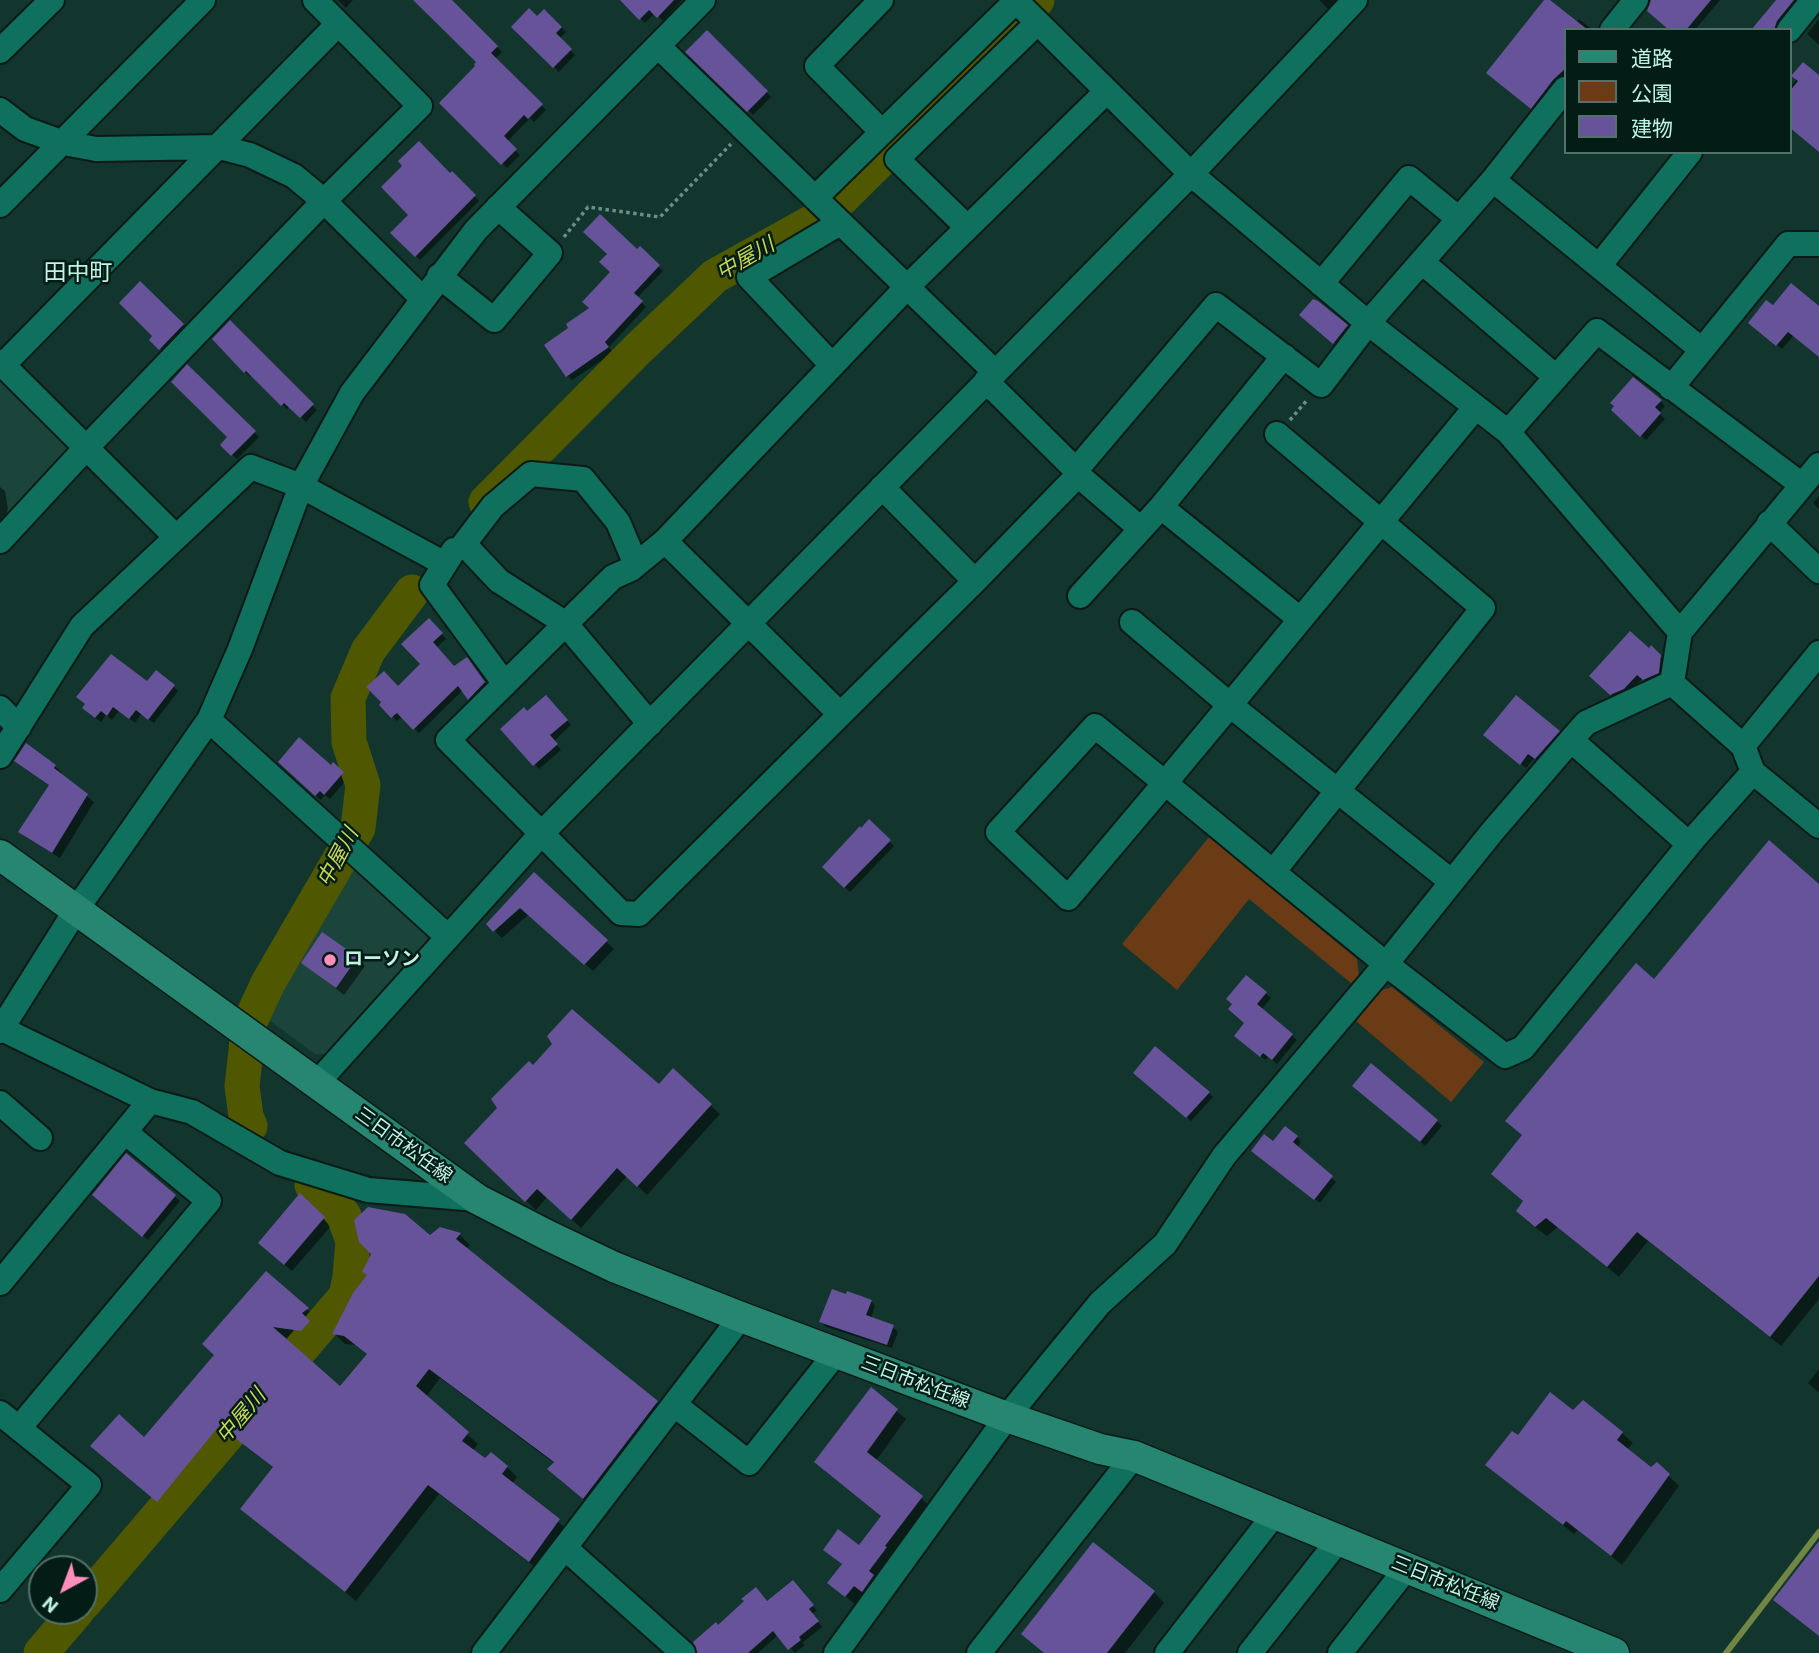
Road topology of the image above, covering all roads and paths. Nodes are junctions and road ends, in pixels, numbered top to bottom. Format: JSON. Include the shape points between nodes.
{"nodes":[{"id":1,"x":52,"y":0,"type":"edge"},
{"id":2,"x":314,"y":0,"type":"edge"},
{"id":3,"x":703,"y":0,"type":"edge"},
{"id":4,"x":881,"y":0,"type":"edge"},
{"id":5,"x":1355,"y":0,"type":"edge"},
{"id":6,"x":1636,"y":0,"type":"edge"},
{"id":7,"x":1813,"y":0,"type":"edge"},
{"id":8,"x":189,"y":5,"type":"edge"},
{"id":9,"x":1024,"y":10,"type":"edge"},
{"id":10,"x":338,"y":24,"type":"junction"},
{"id":11,"x":1614,"y":28,"type":"edge"},
{"id":12,"x":1791,"y":28,"type":"edge"},
{"id":13,"x":658,"y":46,"type":"junction"},
{"id":14,"x":0,"y":51,"type":"edge"},
{"id":15,"x":1108,"y":91,"type":"junction"},
{"id":16,"x":1563,"y":92,"type":"edge"},
{"id":17,"x":0,"y":110,"type":"edge"},
{"id":18,"x":745,"y":130,"type":"junction"},
{"id":19,"x":882,"y":132,"type":"junction"},
{"id":20,"x":64,"y":143,"type":"junction"},
{"id":21,"x":219,"y":147,"type":"junction"},
{"id":22,"x":1688,"y":154,"type":"edge"},
{"id":23,"x":1191,"y":174,"type":"junction"},
{"id":24,"x":1493,"y":180,"type":"junction"},
{"id":25,"x":324,"y":201,"type":"junction"},
{"id":26,"x":0,"y":205,"type":"edge"},
{"id":27,"x":498,"y":207,"type":"junction"},
{"id":28,"x":827,"y":210,"type":"junction"},
{"id":29,"x":1460,"y":219,"type":"junction"},
{"id":30,"x":967,"y":227,"type":"junction"},
{"id":31,"x":1819,"y":244,"type":"edge"},
{"id":32,"x":550,"y":253,"type":"junction"},
{"id":33,"x":1422,"y":262,"type":"junction"},
{"id":34,"x":1599,"y":266,"type":"junction"},
{"id":35,"x":439,"y":276,"type":"junction"},
{"id":36,"x":1321,"y":284,"type":"junction"},
{"id":37,"x":906,"y":287,"type":"junction"},
{"id":38,"x":422,"y":298,"type":"junction"},
{"id":39,"x":1368,"y":323,"type":"junction"},
{"id":40,"x":1702,"y":350,"type":"junction"},
{"id":41,"x":1284,"y":356,"type":"junction"},
{"id":42,"x":2,"y":364,"type":"edge"},
{"id":43,"x":832,"y":365,"type":"junction"},
{"id":44,"x":991,"y":376,"type":"junction"},
{"id":45,"x":1556,"y":377,"type":"junction"},
{"id":46,"x":1321,"y":384,"type":"junction"},
{"id":47,"x":1671,"y":388,"type":"junction"},
{"id":48,"x":1475,"y":408,"type":"junction"},
{"id":49,"x":1508,"y":432,"type":"junction"},
{"id":50,"x":1277,"y":434,"type":"joint"},
{"id":51,"x":86,"y":448,"type":"junction"},
{"id":52,"x":1819,"y":465,"type":"edge"},
{"id":53,"x":1077,"y":472,"type":"junction"},
{"id":54,"x":1802,"y":485,"type":"junction"},
{"id":55,"x":301,"y":486,"type":"junction"},
{"id":56,"x":882,"y":488,"type":"junction"},
{"id":57,"x":1161,"y":507,"type":"junction"},
{"id":58,"x":1381,"y":522,"type":"junction"},
{"id":59,"x":1769,"y":523,"type":"junction"},
{"id":60,"x":1141,"y":528,"type":"junction"},
{"id":61,"x":175,"y":536,"type":"junction"},
{"id":62,"x":0,"y":541,"type":"edge"},
{"id":63,"x":665,"y":541,"type":"junction"},
{"id":64,"x":464,"y":544,"type":"junction"},
{"id":65,"x":445,"y":564,"type":"junction"},
{"id":66,"x":631,"y":569,"type":"junction"},
{"id":67,"x":1819,"y":571,"type":"edge"},
{"id":68,"x":975,"y":581,"type":"junction"},
{"id":69,"x":1080,"y":596,"type":"dead end"},
{"id":70,"x":1300,"y":619,"type":"junction"},
{"id":71,"x":1132,"y":622,"type":"dead end"},
{"id":72,"x":565,"y":623,"type":"junction"},
{"id":73,"x":750,"y":624,"type":"junction"},
{"id":74,"x":1680,"y":632,"type":"junction"},
{"id":75,"x":1818,"y":655,"type":"edge"},
{"id":76,"x":1672,"y":683,"type":"junction"},
{"id":77,"x":505,"y":684,"type":"junction"},
{"id":78,"x":1230,"y":705,"type":"junction"},
{"id":79,"x":0,"y":708,"type":"edge"},
{"id":80,"x":840,"y":714,"type":"junction"},
{"id":81,"x":209,"y":720,"type":"junction"},
{"id":82,"x":650,"y":724,"type":"junction"},
{"id":83,"x":19,"y":727,"type":"junction"},
{"id":84,"x":1571,"y":740,"type":"junction"},
{"id":85,"x":1743,"y":746,"type":"junction"},
{"id":86,"x":0,"y":756,"type":"edge"},
{"id":87,"x":1753,"y":772,"type":"junction"},
{"id":88,"x":1165,"y":783,"type":"junction"},
{"id":89,"x":1338,"y":791,"type":"junction"},
{"id":90,"x":1819,"y":826,"type":"edge"},
{"id":91,"x":541,"y":834,"type":"junction"},
{"id":92,"x":1689,"y":844,"type":"junction"},
{"id":93,"x":0,"y":855,"type":"edge"},
{"id":94,"x":1273,"y":872,"type":"junction"},
{"id":95,"x":1452,"y":882,"type":"junction"},
{"id":96,"x":76,"y":910,"type":"junction"},
{"id":97,"x":447,"y":936,"type":"junction"},
{"id":98,"x":1386,"y":964,"type":"junction"},
{"id":99,"x":1,"y":1029,"type":"edge"},
{"id":100,"x":317,"y":1083,"type":"junction"},
{"id":101,"x":150,"y":1101,"type":"junction"},
{"id":102,"x":0,"y":1103,"type":"edge"},
{"id":103,"x":125,"y":1132,"type":"junction"},
{"id":104,"x":40,"y":1138,"type":"dead end"},
{"id":105,"x":477,"y":1199,"type":"junction"},
{"id":106,"x":0,"y":1283,"type":"edge"},
{"id":107,"x":741,"y":1317,"type":"junction"},
{"id":108,"x":836,"y":1353,"type":"junction"},
{"id":109,"x":674,"y":1405,"type":"junction"},
{"id":110,"x":1007,"y":1417,"type":"junction"},
{"id":111,"x":10,"y":1421,"type":"edge"},
{"id":112,"x":1134,"y":1456,"type":"junction"},
{"id":113,"x":1274,"y":1515,"type":"junction"},
{"id":114,"x":1338,"y":1541,"type":"junction"},
{"id":115,"x":565,"y":1548,"type":"junction"},
{"id":116,"x":1406,"y":1569,"type":"junction"},
{"id":117,"x":0,"y":1590,"type":"edge"},
{"id":118,"x":484,"y":1653,"type":"edge"},
{"id":119,"x":683,"y":1653,"type":"edge"},
{"id":120,"x":836,"y":1653,"type":"edge"},
{"id":121,"x":979,"y":1653,"type":"edge"},
{"id":122,"x":1167,"y":1653,"type":"edge"},
{"id":123,"x":1250,"y":1653,"type":"edge"},
{"id":124,"x":1339,"y":1653,"type":"edge"},
{"id":125,"x":1614,"y":1653,"type":"edge"}],
"edges":[{"from":1,"to":14,"type":"street"},
{"from":2,"to":10,"type":"street"},
{"from":3,"to":13,"type":"street"},
{"from":4,"to":19,"type":"street","via":[[817,66]]},
{"from":5,"to":23,"type":"street"},
{"from":6,"to":11,"type":"street"},
{"from":7,"to":12,"type":"street"},
{"from":8,"to":20,"type":"street"},
{"from":9,"to":15,"type":"street"},
{"from":9,"to":19,"type":"street"},
{"from":9,"to":30,"type":"street","via":[[897,159]]},
{"from":10,"to":21,"type":"street"},
{"from":10,"to":25,"type":"street","via":[[420,106]]},
{"from":13,"to":18,"type":"street"},
{"from":13,"to":27,"type":"street"},
{"from":15,"to":23,"type":"street"},
{"from":15,"to":30,"type":"street"},
{"from":16,"to":24,"type":"street"},
{"from":17,"to":20,"type":"street","via":[[26,130]]},
{"from":18,"to":28,"type":"street"},
{"from":18,"to":32,"type":"path","via":[[660,217],[588,207]]},
{"from":19,"to":28,"type":"street"},
{"from":20,"to":21,"type":"street","via":[[96,149]]},
{"from":20,"to":26,"type":"street"},
{"from":21,"to":25,"type":"street","via":[[250,155],[295,176]]},
{"from":21,"to":42,"type":"street"},
{"from":22,"to":34,"type":"street"},
{"from":23,"to":36,"type":"street"},
{"from":23,"to":44,"type":"street"},
{"from":24,"to":29,"type":"street"},
{"from":24,"to":34,"type":"street"},
{"from":25,"to":38,"type":"street"},
{"from":25,"to":51,"type":"street"},
{"from":27,"to":32,"type":"street"},
{"from":27,"to":35,"type":"street"},
{"from":28,"to":37,"type":"street"},
{"from":28,"to":43,"type":"street","via":[[749,277]]},
{"from":29,"to":33,"type":"street"},
{"from":29,"to":36,"type":"street","via":[[1409,178]]},
{"from":30,"to":37,"type":"street"},
{"from":31,"to":40,"type":"street","via":[[1788,244]]},
{"from":32,"to":35,"type":"street","via":[[494,320]]},
{"from":33,"to":39,"type":"street"},
{"from":33,"to":45,"type":"street"},
{"from":34,"to":40,"type":"street"},
{"from":35,"to":38,"type":"street"},
{"from":36,"to":39,"type":"street"},
{"from":37,"to":43,"type":"street"},
{"from":37,"to":44,"type":"street"},
{"from":38,"to":55,"type":"street","via":[[352,393]]},
{"from":39,"to":46,"type":"street"},
{"from":39,"to":48,"type":"street"},
{"from":40,"to":47,"type":"street"},
{"from":41,"to":46,"type":"street"},
{"from":41,"to":53,"type":"street","via":[[1216,304]]},
{"from":41,"to":57,"type":"street"},
{"from":42,"to":51,"type":"street"},
{"from":43,"to":63,"type":"street"},
{"from":44,"to":53,"type":"street"},
{"from":44,"to":56,"type":"street"},
{"from":45,"to":47,"type":"street","via":[[1597,331]]},
{"from":45,"to":49,"type":"street"},
{"from":46,"to":50,"type":"path"},
{"from":47,"to":54,"type":"street"},
{"from":48,"to":49,"type":"street"},
{"from":48,"to":58,"type":"street"},
{"from":49,"to":74,"type":"street"},
{"from":50,"to":58,"type":"street"},
{"from":51,"to":61,"type":"street"},
{"from":51,"to":62,"type":"street"},
{"from":52,"to":54,"type":"street"},
{"from":53,"to":60,"type":"street"},
{"from":53,"to":68,"type":"street"},
{"from":54,"to":59,"type":"street"},
{"from":55,"to":61,"type":"street","via":[[251,467]]},
{"from":55,"to":65,"type":"street"},
{"from":55,"to":81,"type":"street"},
{"from":56,"to":68,"type":"street"},
{"from":56,"to":73,"type":"street"},
{"from":57,"to":60,"type":"street"},
{"from":57,"to":70,"type":"street"},
{"from":58,"to":70,"type":"street"},
{"from":58,"to":89,"type":"street","via":[[1483,608]]},
{"from":59,"to":67,"type":"street"},
{"from":59,"to":74,"type":"street"},
{"from":60,"to":69,"type":"street"},
{"from":61,"to":83,"type":"street","via":[[82,626]]},
{"from":63,"to":66,"type":"street"},
{"from":63,"to":73,"type":"street"},
{"from":64,"to":65,"type":"street","via":[[453,550]]},
{"from":64,"to":66,"type":"street","via":[[494,506],[531,474],[583,479],[618,522],[634,560]]},
{"from":64,"to":72,"type":"street","via":[[499,581]]},
{"from":65,"to":77,"type":"street","via":[[432,585]]},
{"from":66,"to":72,"type":"street","via":[[613,578]]},
{"from":68,"to":80,"type":"street"},
{"from":70,"to":78,"type":"street"},
{"from":71,"to":78,"type":"street"},
{"from":72,"to":77,"type":"street"},
{"from":72,"to":82,"type":"street"},
{"from":73,"to":80,"type":"street"},
{"from":73,"to":82,"type":"street"},
{"from":74,"to":76,"type":"street"},
{"from":75,"to":85,"type":"street"},
{"from":76,"to":84,"type":"street","via":[[1586,723]]},
{"from":76,"to":85,"type":"street"},
{"from":77,"to":91,"type":"street","via":[[448,740]]},
{"from":78,"to":88,"type":"street"},
{"from":78,"to":89,"type":"street"},
{"from":79,"to":83,"type":"street"},
{"from":80,"to":91,"type":"street","via":[[639,914],[621,913]]},
{"from":81,"to":96,"type":"street"},
{"from":81,"to":97,"type":"street"},
{"from":82,"to":91,"type":"street"},
{"from":83,"to":86,"type":"street"},
{"from":84,"to":92,"type":"street"},
{"from":84,"to":95,"type":"street"},
{"from":85,"to":87,"type":"street"},
{"from":87,"to":90,"type":"street"},
{"from":87,"to":92,"type":"street"},
{"from":88,"to":88,"type":"street","via":[[1095,726],[998,832],[1068,898]]},
{"from":88,"to":94,"type":"street"},
{"from":89,"to":94,"type":"street"},
{"from":89,"to":95,"type":"street"},
{"from":91,"to":97,"type":"street"},
{"from":92,"to":98,"type":"street","via":[[1523,1048],[1505,1056]]},
{"from":93,"to":96,"type":"main road","name":"三日市松任線"},
{"from":94,"to":98,"type":"street"},
{"from":95,"to":98,"type":"street"},
{"from":96,"to":99,"type":"street"},
{"from":96,"to":100,"type":"main road","name":"三日市松任線"},
{"from":97,"to":100,"type":"street"},
{"from":98,"to":110,"type":"street","via":[[1224,1156],[1165,1244],[1100,1303]]},
{"from":99,"to":101,"type":"street"},
{"from":100,"to":105,"type":"main road","name":"三日市松任線"},
{"from":101,"to":103,"type":"street"},
{"from":101,"to":105,"type":"street","via":[[192,1112],[280,1163],[368,1191]]},
{"from":102,"to":104,"type":"street"},
{"from":103,"to":106,"type":"street"},
{"from":103,"to":111,"type":"street","via":[[209,1201]]},
{"from":105,"to":107,"type":"main road","name":"三日市松任線","via":[[614,1267]]},
{"from":107,"to":108,"type":"main road","name":"三日市松任線"},
{"from":107,"to":109,"type":"street"},
{"from":108,"to":109,"type":"street","via":[[749,1463]]},
{"from":108,"to":110,"type":"main road","name":"三日市松任線"},
{"from":109,"to":115,"type":"street"},
{"from":110,"to":112,"type":"main road","name":"三日市松任線"},
{"from":110,"to":120,"type":"street"},
{"from":111,"to":117,"type":"street","via":[[89,1485]]},
{"from":112,"to":113,"type":"main road","name":"三日市松任線"},
{"from":112,"to":121,"type":"street"},
{"from":113,"to":114,"type":"main road","name":"三日市松任線"},
{"from":113,"to":122,"type":"street"},
{"from":114,"to":116,"type":"main road","name":"三日市松任線"},
{"from":114,"to":123,"type":"street"},
{"from":115,"to":118,"type":"street"},
{"from":115,"to":119,"type":"street"},
{"from":116,"to":124,"type":"street"},
{"from":116,"to":125,"type":"main road","name":"三日市松任線"}]}
